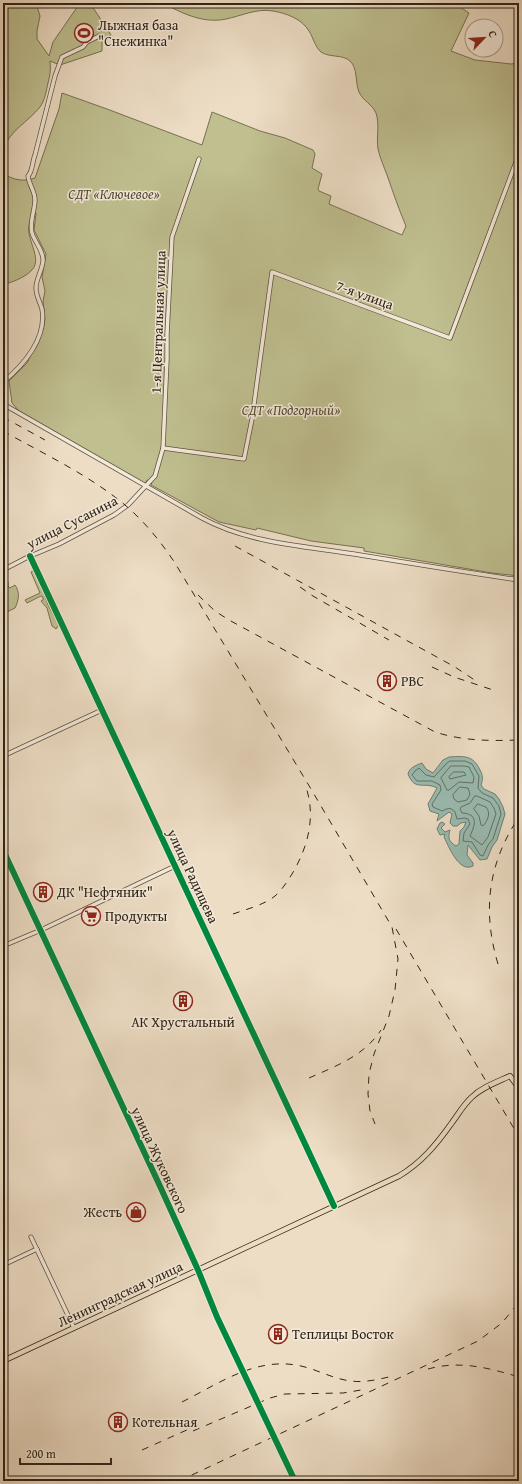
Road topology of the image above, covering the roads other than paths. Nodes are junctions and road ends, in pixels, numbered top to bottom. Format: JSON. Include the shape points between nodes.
{"nodes":[{"id":1,"x":99,"y":36,"type":"dead end"},
{"id":2,"x":519,"y":154,"type":"edge"},
{"id":3,"x":199,"y":159,"type":"dead end"},
{"id":4,"x":3,"y":382,"type":"edge"},
{"id":5,"x":3,"y":404,"type":"edge"},
{"id":6,"x":163,"y":448,"type":"junction"},
{"id":7,"x":145,"y":486,"type":"junction"},
{"id":8,"x":30,"y":556,"type":"junction"},
{"id":9,"x":3,"y":570,"type":"edge"},
{"id":10,"x":519,"y":580,"type":"edge"},
{"id":11,"x":102,"y":710,"type":"junction"},
{"id":12,"x":3,"y":756,"type":"edge"},
{"id":13,"x":3,"y":850,"type":"edge"},
{"id":14,"x":175,"y":866,"type":"junction"},
{"id":15,"x":41,"y":930,"type":"junction"},
{"id":16,"x":3,"y":946,"type":"edge"},
{"id":17,"x":519,"y":1088,"type":"edge"},
{"id":18,"x":334,"y":1206,"type":"junction"},
{"id":19,"x":31,"y":1237,"type":"dead end"},
{"id":20,"x":37,"y":1249,"type":"junction"},
{"id":21,"x":3,"y":1266,"type":"edge"},
{"id":22,"x":198,"y":1270,"type":"junction"},
{"id":23,"x":74,"y":1328,"type":"junction"},
{"id":24,"x":3,"y":1361,"type":"edge"},
{"id":25,"x":295,"y":1481,"type":"edge"}],
"edges":[{"from":1,"to":4,"type":"street","via":[[62,57],[55,76],[28,176],[35,200],[32,232],[43,261],[36,285],[42,309],[40,332],[26,360]]},
{"from":2,"to":6,"type":"street","name":"7-я улица","via":[[450,338],[272,272],[244,459]]},
{"from":3,"to":6,"type":"street","name":"1-я Центральная улица","via":[[172,239]]},
{"from":5,"to":7,"type":"street"},
{"from":6,"to":7,"type":"street","name":"1-я Центральная улица","via":[[155,476]]},
{"from":7,"to":8,"type":"street","name":"улица Сусанина","via":[[114,515]]},
{"from":7,"to":10,"type":"street","via":[[218,527],[238,534]]},
{"from":8,"to":9,"type":"street","name":"улица Сусанина"},
{"from":8,"to":11,"type":"street","name":"улица Радищева"},
{"from":11,"to":12,"type":"street"},
{"from":11,"to":14,"type":"street","name":"улица Радищева"},
{"from":13,"to":15,"type":"street","name":"улица Жуковского"},
{"from":14,"to":15,"type":"street"},
{"from":14,"to":18,"type":"street","name":"улица Радищева"},
{"from":15,"to":16,"type":"street"},
{"from":15,"to":22,"type":"street","name":"улица Жуковского"},
{"from":17,"to":18,"type":"main road","name":"Ленинградская улица","via":[[510,1076],[478,1092],[465,1104],[434,1146],[414,1167]]},
{"from":18,"to":22,"type":"main road","name":"Ленинградская улица"},
{"from":19,"to":20,"type":"street"},
{"from":20,"to":21,"type":"street"},
{"from":20,"to":23,"type":"street"},
{"from":22,"to":23,"type":"main road","name":"Ленинградская улица"},
{"from":22,"to":25,"type":"street","name":"улица Жуковского","via":[[217,1317]]},
{"from":23,"to":24,"type":"main road","name":"Ленинградская улица"}]}
